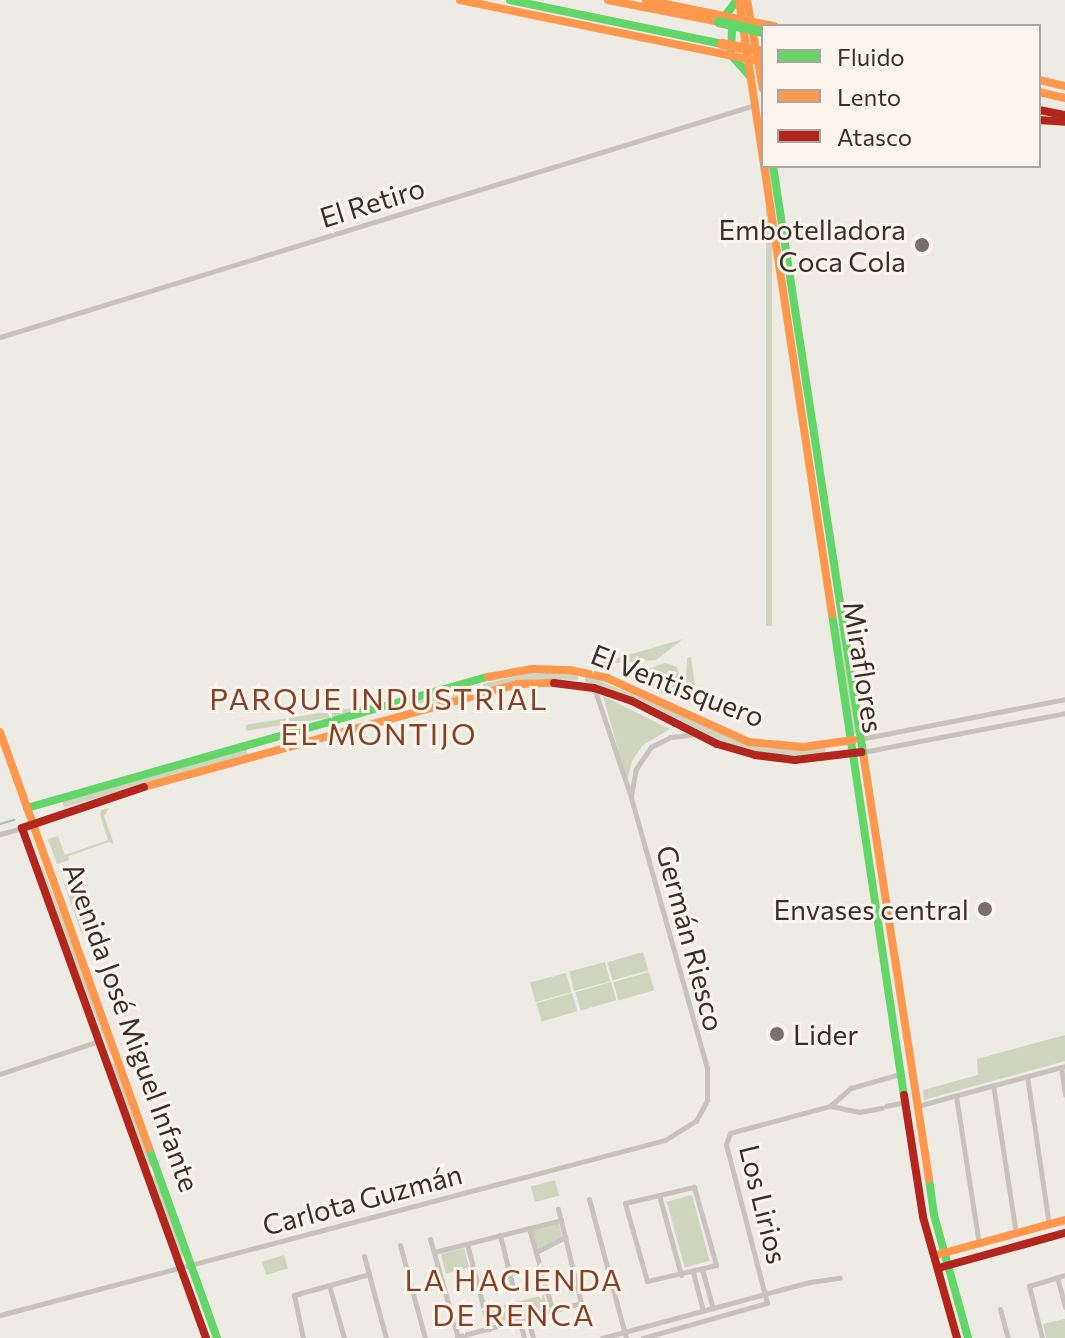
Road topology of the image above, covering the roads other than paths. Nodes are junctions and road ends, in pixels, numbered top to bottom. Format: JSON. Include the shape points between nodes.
{"nodes":[{"id":1,"x":460,"y":0,"type":"edge"},
{"id":2,"x":510,"y":0,"type":"edge"},
{"id":3,"x":608,"y":0,"type":"edge"},
{"id":4,"x":646,"y":0,"type":"edge"},
{"id":5,"x":738,"y":0,"type":"edge"},
{"id":6,"x":747,"y":0,"type":"edge"},
{"id":7,"x":721,"y":20,"type":"junction"},
{"id":8,"x":747,"y":21,"type":"junction"},
{"id":9,"x":762,"y":24,"type":"edge"},
{"id":10,"x":761,"y":31,"type":"edge"},
{"id":11,"x":731,"y":55,"type":"junction"},
{"id":12,"x":758,"y":58,"type":"edge"},
{"id":13,"x":1041,"y":80,"type":"edge"},
{"id":14,"x":759,"y":81,"type":"edge"},
{"id":15,"x":1065,"y":86,"type":"edge"},
{"id":16,"x":1041,"y":92,"type":"edge"},
{"id":17,"x":1065,"y":98,"type":"edge"},
{"id":18,"x":755,"y":105,"type":"junction"},
{"id":19,"x":1041,"y":110,"type":"edge"},
{"id":20,"x":1065,"y":115,"type":"edge"},
{"id":21,"x":1041,"y":120,"type":"edge"},
{"id":22,"x":1065,"y":124,"type":"edge"},
{"id":23,"x":761,"y":142,"type":"edge"},
{"id":24,"x":765,"y":168,"type":"edge"},
{"id":25,"x":773,"y":168,"type":"edge"},
{"id":26,"x":0,"y":337,"type":"edge"},
{"id":27,"x":838,"y":623,"type":"junction"},
{"id":28,"x":594,"y":688,"type":"junction"},
{"id":29,"x":443,"y":696,"type":"junction"},
{"id":30,"x":1065,"y":699,"type":"edge"},
{"id":31,"x":1065,"y":713,"type":"edge"},
{"id":32,"x":0,"y":732,"type":"edge"},
{"id":33,"x":696,"y":734,"type":"junction"},
{"id":34,"x":856,"y":740,"type":"junction"},
{"id":35,"x":831,"y":743,"type":"junction"},
{"id":36,"x":248,"y":751,"type":"junction"},
{"id":37,"x":858,"y":753,"type":"junction"},
{"id":38,"x":832,"y":757,"type":"junction"},
{"id":39,"x":631,"y":797,"type":"junction"},
{"id":40,"x":56,"y":800,"type":"junction"},
{"id":41,"x":27,"y":808,"type":"junction"},
{"id":42,"x":60,"y":814,"type":"junction"},
{"id":43,"x":33,"y":823,"type":"junction"},
{"id":44,"x":22,"y":828,"type":"junction"},
{"id":45,"x":0,"y":834,"type":"edge"},
{"id":46,"x":48,"y":863,"type":"junction"},
{"id":47,"x":36,"y":867,"type":"junction"},
{"id":48,"x":891,"y":932,"type":"junction"},
{"id":49,"x":878,"y":933,"type":"junction"},
{"id":50,"x":99,"y":1041,"type":"junction"},
{"id":51,"x":1063,"y":1066,"type":"edge"},
{"id":52,"x":0,"y":1074,"type":"edge"},
{"id":53,"x":900,"y":1074,"type":"junction"},
{"id":54,"x":1027,"y":1076,"type":"junction"},
{"id":55,"x":993,"y":1085,"type":"junction"},
{"id":56,"x":709,"y":1090,"type":"joint"},
{"id":57,"x":1065,"y":1095,"type":"edge"},
{"id":58,"x":956,"y":1096,"type":"junction"},
{"id":59,"x":905,"y":1102,"type":"junction"},
{"id":60,"x":830,"y":1106,"type":"junction"},
{"id":61,"x":917,"y":1106,"type":"junction"},
{"id":62,"x":151,"y":1170,"type":"junction"},
{"id":63,"x":659,"y":1195,"type":"junction"},
{"id":64,"x":589,"y":1199,"type":"dead end"},
{"id":65,"x":558,"y":1209,"type":"dead end"},
{"id":66,"x":928,"y":1216,"type":"junction"},
{"id":67,"x":561,"y":1220,"type":"junction"},
{"id":68,"x":1065,"y":1220,"type":"edge"},
{"id":69,"x":1049,"y":1225,"type":"junction"},
{"id":70,"x":529,"y":1228,"type":"junction"},
{"id":71,"x":1065,"y":1233,"type":"edge"},
{"id":72,"x":1016,"y":1234,"type":"junction"},
{"id":73,"x":500,"y":1235,"type":"junction"},
{"id":74,"x":565,"y":1237,"type":"junction"},
{"id":75,"x":430,"y":1239,"type":"dead end"},
{"id":76,"x":467,"y":1244,"type":"junction"},
{"id":77,"x":979,"y":1244,"type":"junction"},
{"id":78,"x":400,"y":1245,"type":"dead end"},
{"id":79,"x":434,"y":1252,"type":"junction"},
{"id":80,"x":536,"y":1252,"type":"junction"},
{"id":81,"x":937,"y":1255,"type":"junction"},
{"id":82,"x":364,"y":1256,"type":"dead end"},
{"id":83,"x":186,"y":1266,"type":"junction"},
{"id":84,"x":941,"y":1267,"type":"junction"},
{"id":85,"x":702,"y":1269,"type":"junction"},
{"id":86,"x":693,"y":1272,"type":"junction"},
{"id":87,"x":369,"y":1274,"type":"junction"},
{"id":88,"x":681,"y":1275,"type":"junction"},
{"id":89,"x":1065,"y":1275,"type":"edge"},
{"id":90,"x":1057,"y":1277,"type":"junction"},
{"id":91,"x":840,"y":1278,"type":"dead end"},
{"id":92,"x":329,"y":1285,"type":"junction"},
{"id":93,"x":513,"y":1288,"type":"dead end"},
{"id":94,"x":765,"y":1294,"type":"junction"},
{"id":95,"x":1065,"y":1307,"type":"edge"},
{"id":96,"x":713,"y":1309,"type":"junction"},
{"id":97,"x":1000,"y":1309,"type":"dead end"},
{"id":98,"x":703,"y":1311,"type":"junction"},
{"id":99,"x":553,"y":1313,"type":"junction"},
{"id":100,"x":0,"y":1315,"type":"edge"},
{"id":101,"x":528,"y":1320,"type":"junction"},
{"id":102,"x":520,"y":1322,"type":"junction"},
{"id":103,"x":489,"y":1329,"type":"junction"},
{"id":104,"x":625,"y":1335,"type":"edge"},
{"id":105,"x":206,"y":1338,"type":"edge"},
{"id":106,"x":217,"y":1338,"type":"edge"},
{"id":107,"x":303,"y":1338,"type":"edge"},
{"id":108,"x":344,"y":1338,"type":"edge"},
{"id":109,"x":386,"y":1338,"type":"edge"},
{"id":110,"x":425,"y":1338,"type":"edge"},
{"id":111,"x":458,"y":1338,"type":"edge"},
{"id":112,"x":524,"y":1338,"type":"edge"},
{"id":113,"x":533,"y":1338,"type":"edge"},
{"id":114,"x":602,"y":1338,"type":"edge"},
{"id":115,"x":643,"y":1338,"type":"edge"},
{"id":116,"x":957,"y":1338,"type":"edge"},
{"id":117,"x":968,"y":1338,"type":"edge"},
{"id":118,"x":1008,"y":1338,"type":"edge"},
{"id":119,"x":1042,"y":1338,"type":"edge"}],
"edges":[{"from":1,"to":11,"type":"main road"},
{"from":2,"to":12,"type":"main road","bridge":true,"via":[[722,44]]},
{"from":3,"to":7,"type":"main road"},
{"from":4,"to":7,"type":"main road"},
{"from":5,"to":7,"type":"main road"},
{"from":5,"to":8,"type":"main road","name":"Miraflores"},
{"from":6,"to":8,"type":"main road","name":"Miraflores"},
{"from":7,"to":8,"type":"main road"},
{"from":7,"to":10,"type":"main road","bridge":true},
{"from":7,"to":11,"type":"main road","via":[[732,29]]},
{"from":8,"to":9,"type":"main road"},
{"from":8,"to":12,"type":"main road","name":"Miraflores"},
{"from":11,"to":12,"type":"main road"},
{"from":11,"to":14,"type":"main road"},
{"from":12,"to":14,"type":"main road","name":"Miraflores"},
{"from":13,"to":15,"type":"main road"},
{"from":14,"to":18,"type":"main road","name":"Miraflores"},
{"from":16,"to":17,"type":"main road"},
{"from":18,"to":23,"type":"main road","name":"Miraflores"},
{"from":18,"to":26,"type":"street","name":"El Retiro"},
{"from":19,"to":20,"type":"main road"},
{"from":21,"to":22,"type":"main road"},
{"from":24,"to":27,"type":"main road","name":"Miraflores"},
{"from":25,"to":27,"type":"main road","name":"Miraflores"},
{"from":27,"to":34,"type":"main road","name":"Miraflores"},
{"from":28,"to":29,"type":"main road","name":"El Ventisquero","via":[[544,682]]},
{"from":28,"to":33,"type":"main road","name":"El Ventisquero"},
{"from":28,"to":39,"type":"street","name":"Germán Riesco"},
{"from":29,"to":35,"type":"main road","name":"El Ventisquero","via":[[519,671],[570,670],[620,682],[749,742],[803,747]]},
{"from":29,"to":36,"type":"main road","name":"El Ventisquero"},
{"from":30,"to":34,"type":"street"},
{"from":31,"to":37,"type":"street"},
{"from":32,"to":41,"type":"main road","name":"Avenida José Miguel Infante"},
{"from":33,"to":38,"type":"main road","name":"El Ventisquero","via":[[755,755]]},
{"from":33,"to":39,"type":"street","via":[[671,737],[647,751],[636,769]]},
{"from":34,"to":35,"type":"main road","name":"El Ventisquero"},
{"from":34,"to":37,"type":"main road","name":"Miraflores"},
{"from":35,"to":38,"type":"main road"},
{"from":36,"to":40,"type":"main road","name":"El Ventisquero"},
{"from":36,"to":42,"type":"main road","name":"El Ventisquero"},
{"from":37,"to":38,"type":"main road","name":"El Ventisquero"},
{"from":37,"to":48,"type":"main road","name":"Miraflores"},
{"from":37,"to":49,"type":"main road","name":"Miraflores"},
{"from":39,"to":56,"type":"street","name":"Germán Riesco"},
{"from":40,"to":41,"type":"main road","name":"El Ventisquero"},
{"from":40,"to":42,"type":"main road"},
{"from":41,"to":43,"type":"main road","name":"Avenida José Miguel Infante"},
{"from":42,"to":43,"type":"main road","name":"El Ventisquero"},
{"from":43,"to":44,"type":"main road","name":"El Ventisquero"},
{"from":43,"to":46,"type":"main road","name":"Avenida José Miguel Infante"},
{"from":44,"to":45,"type":"street"},
{"from":44,"to":47,"type":"main road","name":"Avenida José Miguel Infante"},
{"from":46,"to":47,"type":"main road"},
{"from":46,"to":62,"type":"main road","name":"Avenida José Miguel Infante"},
{"from":47,"to":50,"type":"main road","name":"Avenida José Miguel Infante"},
{"from":48,"to":49,"type":"main road"},
{"from":48,"to":61,"type":"main road","name":"Miraflores"},
{"from":49,"to":53,"type":"main road","name":"Miraflores"},
{"from":50,"to":52,"type":"street"},
{"from":50,"to":62,"type":"main road","name":"Avenida José Miguel Infante"},
{"from":51,"to":54,"type":"street"},
{"from":51,"to":57,"type":"street"},
{"from":53,"to":59,"type":"main road","name":"Miraflores"},
{"from":53,"to":60,"type":"street","via":[[851,1088]]},
{"from":54,"to":55,"type":"street"},
{"from":54,"to":69,"type":"street"},
{"from":55,"to":58,"type":"street"},
{"from":55,"to":72,"type":"street"},
{"from":56,"to":83,"type":"street","name":"Carlota Guzmán","via":[[700,1116],[670,1138]]},
{"from":58,"to":61,"type":"street"},
{"from":58,"to":77,"type":"street"},
{"from":59,"to":60,"type":"street","via":[[859,1112]]},
{"from":59,"to":66,"type":"main road","name":"Miraflores"},
{"from":60,"to":94,"type":"street","name":"Los Lirios","via":[[735,1130],[726,1140]]},
{"from":61,"to":66,"type":"main road","name":"Miraflores"},
{"from":62,"to":83,"type":"main road","name":"Avenida José Miguel Infante"},
{"from":63,"to":85,"type":"street","via":[[694,1187],[716,1265]]},
{"from":63,"to":88,"type":"street"},
{"from":63,"to":88,"type":"street","via":[[625,1203],[643,1274],[652,1283]]},
{"from":64,"to":104,"type":"street"},
{"from":65,"to":67,"type":"street"},
{"from":66,"to":81,"type":"main road","name":"Miraflores"},
{"from":67,"to":70,"type":"street"},
{"from":67,"to":74,"type":"street"},
{"from":68,"to":69,"type":"main road"},
{"from":69,"to":72,"type":"main road"},
{"from":70,"to":73,"type":"street"},
{"from":70,"to":80,"type":"street"},
{"from":71,"to":84,"type":"main road"},
{"from":72,"to":77,"type":"main road"},
{"from":73,"to":76,"type":"street"},
{"from":73,"to":93,"type":"street"},
{"from":74,"to":80,"type":"street"},
{"from":74,"to":99,"type":"street","via":[[581,1303]]},
{"from":75,"to":79,"type":"street"},
{"from":76,"to":79,"type":"street"},
{"from":76,"to":103,"type":"street"},
{"from":77,"to":81,"type":"main road"},
{"from":78,"to":110,"type":"street"},
{"from":79,"to":111,"type":"street"},
{"from":80,"to":99,"type":"street"},
{"from":81,"to":84,"type":"main road","name":"Miraflores"},
{"from":82,"to":87,"type":"street"},
{"from":83,"to":100,"type":"street","name":"Carlota Guzmán"},
{"from":83,"to":105,"type":"main road","name":"Avenida José Miguel Infante"},
{"from":83,"to":106,"type":"main road","name":"Avenida José Miguel Infante"},
{"from":84,"to":116,"type":"main road","name":"Miraflores"},
{"from":84,"to":117,"type":"main road","name":"Miraflores"},
{"from":85,"to":86,"type":"street"},
{"from":85,"to":96,"type":"street"},
{"from":86,"to":88,"type":"street"},
{"from":86,"to":98,"type":"street"},
{"from":87,"to":92,"type":"street"},
{"from":87,"to":109,"type":"street"},
{"from":89,"to":90,"type":"street"},
{"from":90,"to":95,"type":"street"},
{"from":90,"to":119,"type":"street","via":[[1029,1286]]},
{"from":91,"to":94,"type":"street"},
{"from":92,"to":107,"type":"street","via":[[294,1295]]},
{"from":92,"to":108,"type":"street"},
{"from":94,"to":96,"type":"street"},
{"from":94,"to":115,"type":"street","via":[[764,1306]]},
{"from":96,"to":98,"type":"street"},
{"from":97,"to":118,"type":"street"},
{"from":98,"to":104,"type":"street"},
{"from":99,"to":101,"type":"street"},
{"from":101,"to":102,"type":"street"},
{"from":101,"to":113,"type":"street"},
{"from":102,"to":103,"type":"street"},
{"from":102,"to":112,"type":"street"},
{"from":103,"to":111,"type":"street"},
{"from":104,"to":114,"type":"street"}]}
